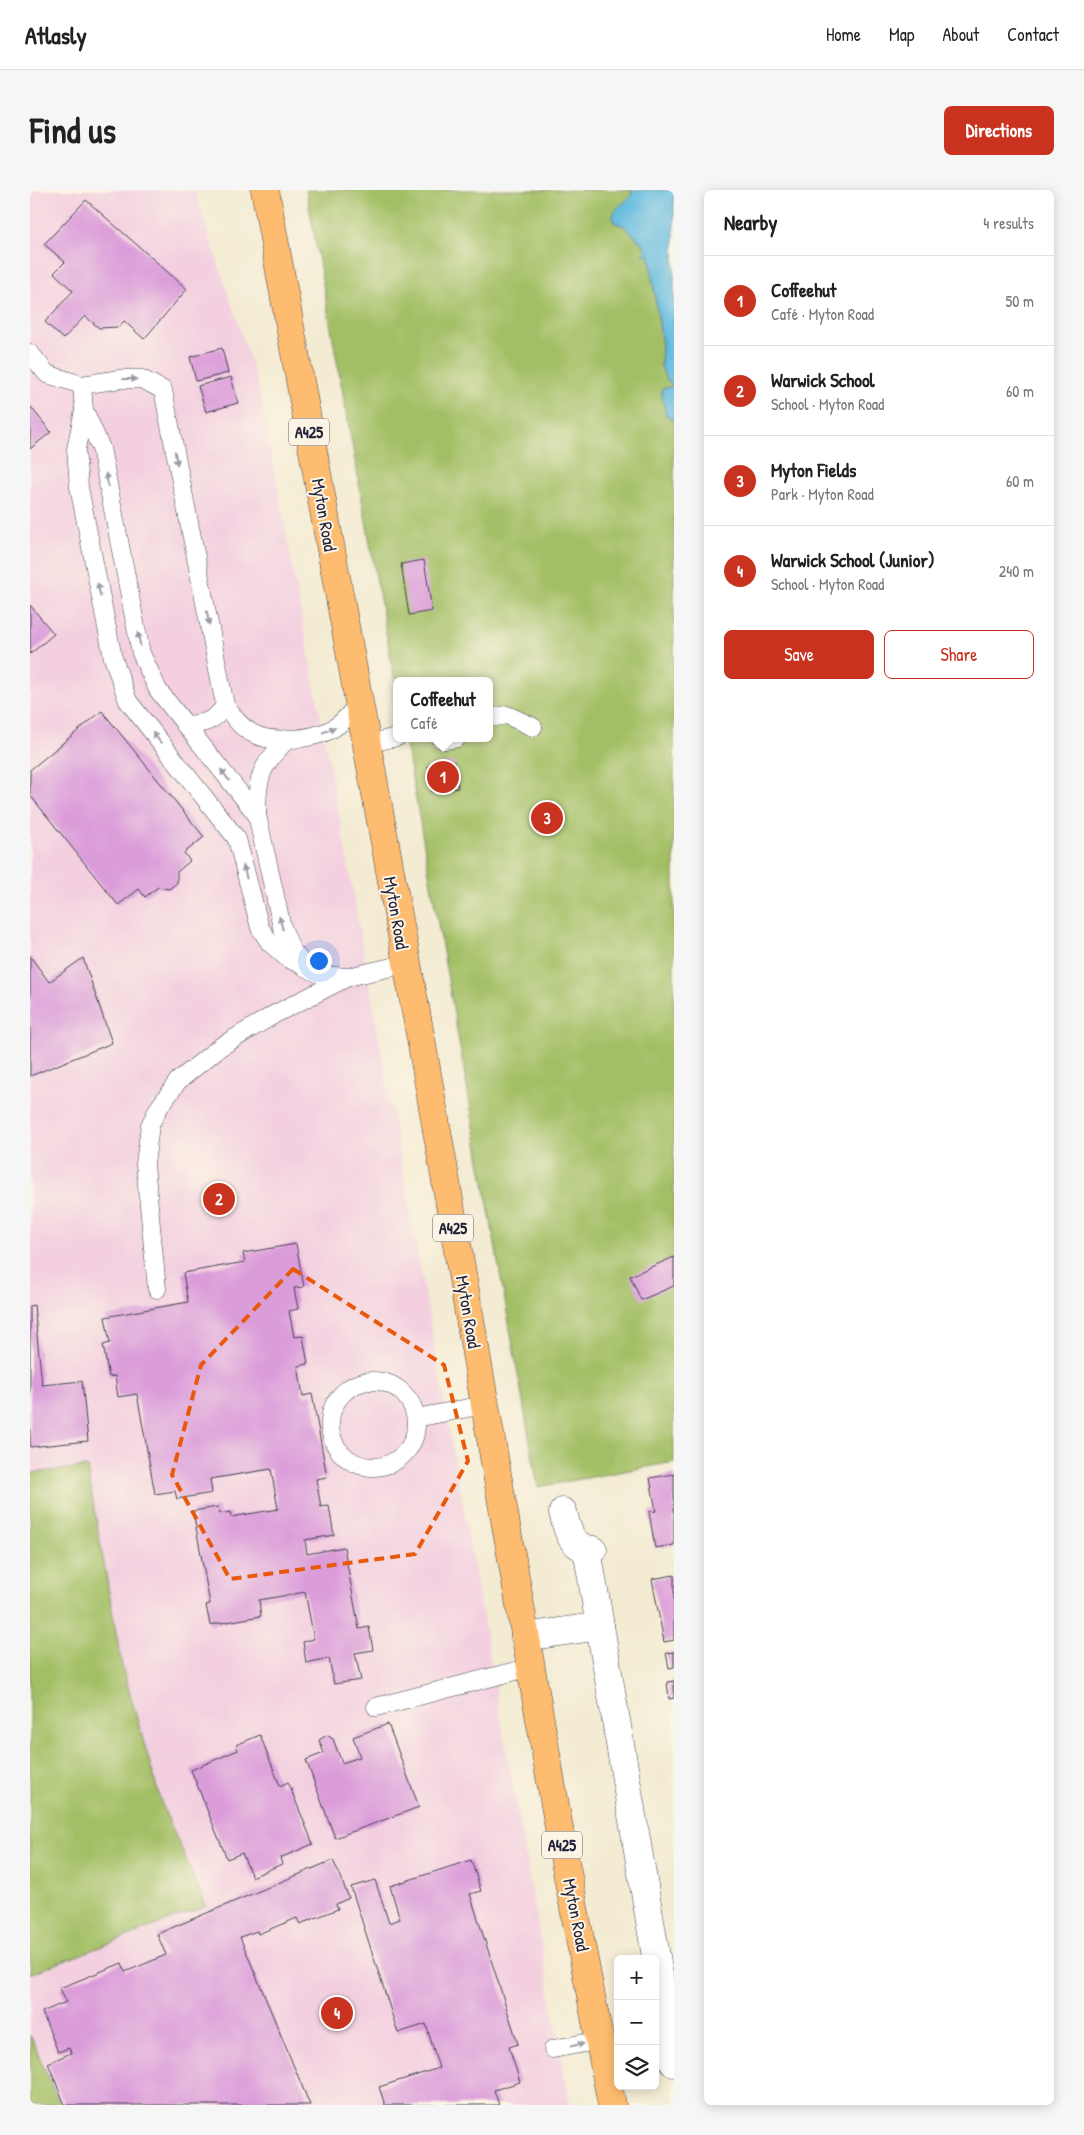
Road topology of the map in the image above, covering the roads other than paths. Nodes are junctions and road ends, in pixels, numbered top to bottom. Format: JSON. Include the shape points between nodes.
{"nodes":[{"id":1,"x":265,"y":190,"type":"edge"},
{"id":2,"x":30,"y":353,"type":"edge"},
{"id":3,"x":82,"y":384,"type":"junction"},
{"id":4,"x":84,"y":410,"type":"junction"},
{"id":5,"x":359,"y":702,"type":"junction"},
{"id":6,"x":225,"y":705,"type":"junction"},
{"id":7,"x":493,"y":718,"type":"edge"},
{"id":8,"x":185,"y":725,"type":"junction"},
{"id":9,"x":533,"y":727,"type":"dead end"},
{"id":10,"x":393,"y":738,"type":"edge"},
{"id":11,"x":288,"y":739,"type":"junction"},
{"id":12,"x":366,"y":744,"type":"junction"},
{"id":13,"x":257,"y":815,"type":"junction"},
{"id":14,"x":405,"y":964,"type":"junction"},
{"id":15,"x":305,"y":967,"type":"junction"},
{"id":16,"x":348,"y":977,"type":"junction"},
{"id":17,"x":157,"y":1289,"type":"dead end"},
{"id":18,"x":484,"y":1405,"type":"junction"},
{"id":19,"x":416,"y":1418,"type":"junction"},
{"id":20,"x":563,"y":1512,"type":"dead end"},
{"id":21,"x":600,"y":1626,"type":"junction"},
{"id":22,"x":525,"y":1637,"type":"junction"},
{"id":23,"x":531,"y":1667,"type":"junction"},
{"id":24,"x":376,"y":1707,"type":"dead end"},
{"id":25,"x":601,"y":2040,"type":"junction"},
{"id":26,"x":553,"y":2049,"type":"dead end"},
{"id":27,"x":674,"y":2063,"type":"edge"},
{"id":28,"x":612,"y":2105,"type":"edge"}],
"edges":[{"from":1,"to":5,"type":"main road","name":"Myton Road","number":"A425"},
{"from":2,"to":3,"type":"lane","via":[[47,374]]},
{"from":3,"to":4,"type":"lane"},
{"from":3,"to":6,"type":"lane","one_way":true,"via":[[142,379],[163,390]]},
{"from":8,"to":4,"type":"lane","one_way":true,"via":[[158,690],[141,653],[101,448]]},
{"from":15,"to":4,"type":"lane","one_way":true,"via":[[287,958],[270,943],[260,928],[237,839],[128,701],[113,658],[79,487],[76,449]]},
{"from":11,"to":5,"type":"lane","one_way":true,"via":[[328,731],[343,722]]},
{"from":5,"to":12,"type":"main road","name":"Myton Road","number":"A425"},
{"from":6,"to":8,"type":"lane","via":[[220,714],[205,724]]},
{"from":6,"to":11,"type":"lane","via":[[250,732],[261,738]]},
{"from":7,"to":9,"type":"lane","via":[[506,716]]},
{"from":13,"to":8,"type":"lane","one_way":true},
{"from":10,"to":12,"type":"lane"},
{"from":11,"to":13,"type":"lane","via":[[260,775]]},
{"from":12,"to":14,"type":"main road","name":"Myton Road","number":"A425"},
{"from":15,"to":13,"type":"lane","one_way":true,"via":[[291,949],[282,927]]},
{"from":14,"to":16,"type":"lane"},
{"from":14,"to":18,"type":"main road","name":"Myton Road","number":"A425"},
{"from":15,"to":16,"type":"lane","via":[[322,974]]},
{"from":16,"to":17,"type":"lane","via":[[275,1014],[220,1047],[178,1081],[158,1109],[150,1125],[145,1164]]},
{"from":18,"to":19,"type":"lane"},
{"from":18,"to":22,"type":"main road","name":"Myton Road","number":"A425"},
{"from":19,"to":19,"type":"lane","via":[[402,1392],[375,1380],[347,1389],[336,1400],[329,1429],[341,1454],[365,1467],[379,1468],[403,1456],[416,1431]]},
{"from":20,"to":21,"type":"street","via":[[571,1538],[590,1550]]},
{"from":21,"to":22,"type":"street"},
{"from":21,"to":27,"type":"street"},
{"from":22,"to":23,"type":"main road","name":"Myton Road","number":"A425"},
{"from":23,"to":24,"type":"lane"},
{"from":23,"to":25,"type":"main road","name":"Myton Road","number":"A425"},
{"from":26,"to":25,"type":"lane","one_way":true},
{"from":25,"to":28,"type":"main road","name":"Myton Road","number":"A425"}]}
